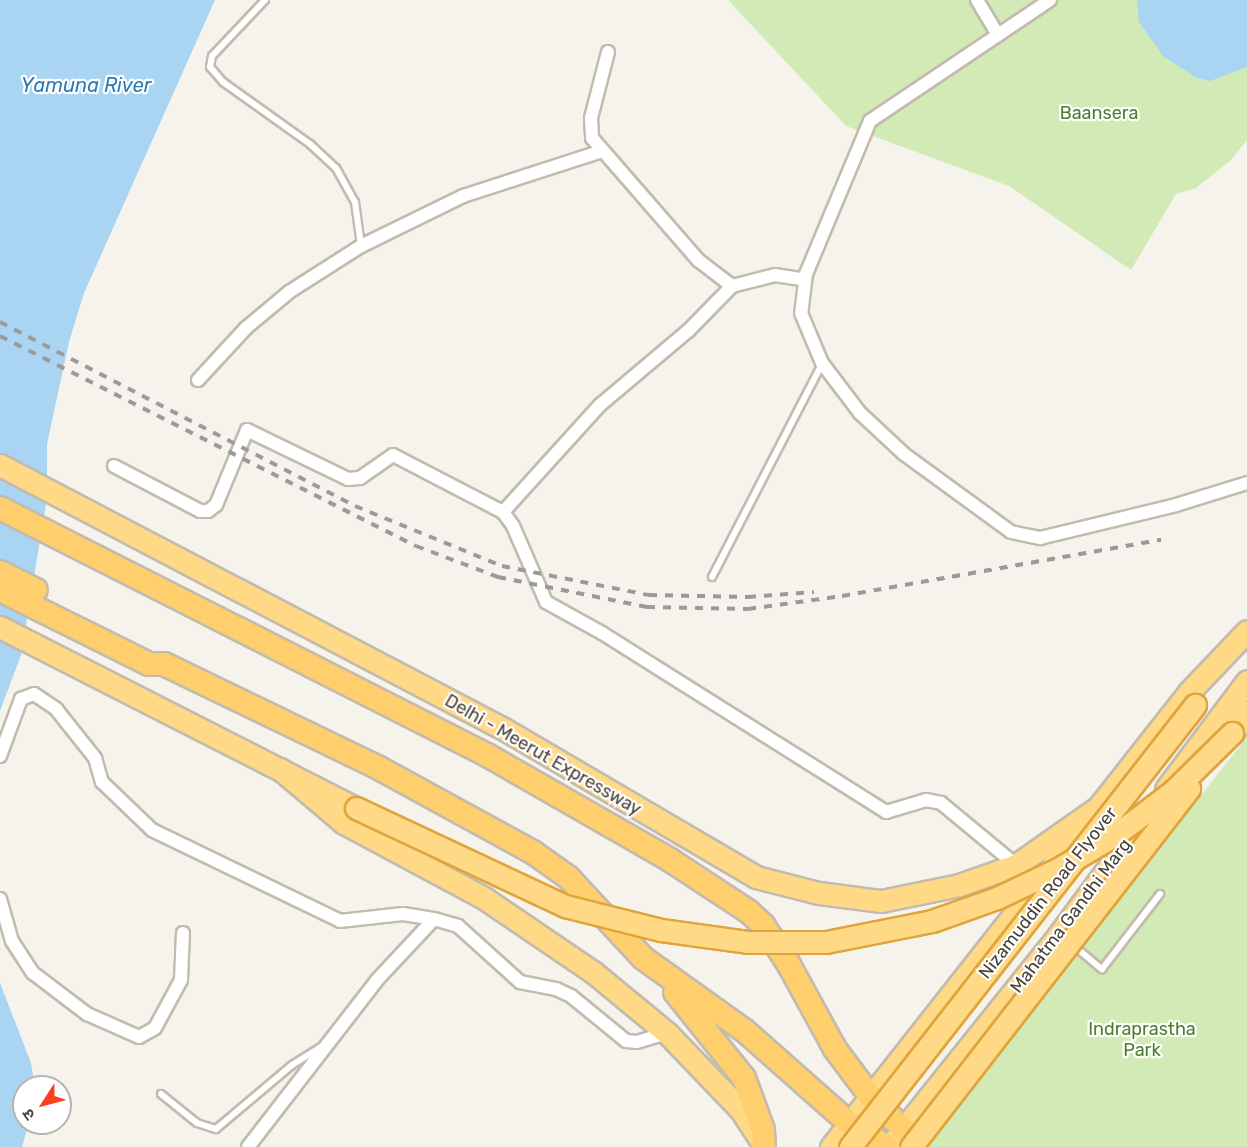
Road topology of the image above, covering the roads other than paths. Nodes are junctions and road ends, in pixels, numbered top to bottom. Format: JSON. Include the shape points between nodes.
{"nodes":[{"id":1,"x":265,"y":0,"type":"edge"},
{"id":2,"x":977,"y":0,"type":"edge"},
{"id":3,"x":1050,"y":0,"type":"edge"},
{"id":4,"x":998,"y":35,"type":"junction"},
{"id":5,"x":608,"y":52,"type":"dead end"},
{"id":6,"x":602,"y":151,"type":"junction"},
{"id":7,"x":361,"y":246,"type":"junction"},
{"id":8,"x":806,"y":280,"type":"junction"},
{"id":9,"x":732,"y":286,"type":"junction"},
{"id":10,"x":822,"y":363,"type":"junction"},
{"id":11,"x":198,"y":380,"type":"dead end"},
{"id":12,"x":0,"y":465,"type":"edge"},
{"id":13,"x":114,"y":466,"type":"dead end"},
{"id":14,"x":1247,"y":483,"type":"edge"},
{"id":15,"x":0,"y":508,"type":"edge"},
{"id":16,"x":502,"y":512,"type":"junction"},
{"id":17,"x":0,"y":572,"type":"edge"},
{"id":18,"x":712,"y":577,"type":"dead end"},
{"id":19,"x":0,"y":590,"type":"edge"},
{"id":20,"x":0,"y":627,"type":"edge"},
{"id":21,"x":1247,"y":631,"type":"edge"},
{"id":22,"x":1247,"y":638,"type":"edge"},
{"id":23,"x":156,"y":660,"type":"junction"},
{"id":24,"x":1247,"y":681,"type":"edge"},
{"id":25,"x":1247,"y":712,"type":"edge"},
{"id":26,"x":1232,"y":733,"type":"junction"},
{"id":27,"x":0,"y":756,"type":"edge"},
{"id":28,"x":280,"y":769,"type":"junction"},
{"id":29,"x":1100,"y":806,"type":"junction"},
{"id":30,"x":1016,"y":865,"type":"junction"},
{"id":31,"x":1160,"y":894,"type":"dead end"},
{"id":32,"x":0,"y":899,"type":"edge"},
{"id":33,"x":434,"y":918,"type":"junction"},
{"id":34,"x":183,"y":933,"type":"dead end"},
{"id":35,"x":1059,"y":934,"type":"junction"},
{"id":36,"x":643,"y":958,"type":"junction"},
{"id":37,"x":667,"y":1033,"type":"junction"},
{"id":38,"x":330,"y":1042,"type":"junction"},
{"id":39,"x":161,"y":1094,"type":"dead end"},
{"id":40,"x":871,"y":1097,"type":"junction"},
{"id":41,"x":848,"y":1122,"type":"junction"},
{"id":42,"x":907,"y":1138,"type":"edge"},
{"id":43,"x":764,"y":1146,"type":"edge"},
{"id":44,"x":248,"y":1147,"type":"edge"},
{"id":45,"x":831,"y":1147,"type":"edge"},
{"id":46,"x":849,"y":1147,"type":"edge"},
{"id":47,"x":888,"y":1147,"type":"edge"}],
"edges":[{"from":1,"to":7,"type":"lane","via":[[212,56],[210,67],[223,82],[310,144],[336,168],[355,202]]},
{"from":2,"to":4,"type":"street"},
{"from":3,"to":4,"type":"street"},
{"from":4,"to":8,"type":"street","via":[[870,121]]},
{"from":5,"to":6,"type":"street","via":[[589,130]]},
{"from":6,"to":7,"type":"street","via":[[463,196]]},
{"from":6,"to":9,"type":"street","via":[[698,260]]},
{"from":7,"to":11,"type":"street","via":[[289,292],[246,327]]},
{"from":8,"to":9,"type":"street","via":[[776,275]]},
{"from":8,"to":10,"type":"street","via":[[801,313]]},
{"from":9,"to":16,"type":"street","via":[[688,331],[600,405]]},
{"from":10,"to":14,"type":"street","via":[[860,413],[904,454],[986,516],[1027,537],[1040,538],[1176,505]]},
{"from":10,"to":18,"type":"lane"},
{"from":12,"to":30,"type":"highway","name":"Delhi - Meerut Expressway","via":[[504,729],[756,877],[819,893],[881,901],[959,885]]},
{"from":13,"to":16,"type":"street","via":[[200,512],[208,511],[216,505],[250,429],[348,479],[360,478],[393,455]]},
{"from":15,"to":40,"type":"highway","name":"Delhi - Meerut Expressway","via":[[486,754],[670,860],[748,911],[788,963],[835,1049]]},
{"from":16,"to":30,"type":"street","via":[[513,526],[546,602],[621,644],[886,812],[926,800],[941,803]]},
{"from":17,"to":23,"type":"highway"},
{"from":19,"to":23,"type":"highway"},
{"from":20,"to":28,"type":"highway"},
{"from":21,"to":29,"type":"highway","via":[[1189,692]]},
{"from":22,"to":46,"type":"highway","name":"Nizamuddin Road Flyover","bridge":true},
{"from":23,"to":36,"type":"highway","via":[[379,768],[534,853],[568,877]]},
{"from":24,"to":35,"type":"highway","name":"Mahatma Gandhi Marg"},
{"from":25,"to":26,"type":"highway"},
{"from":26,"to":28,"type":"highway","bridge":true,"via":[[1173,791],[1118,833],[1058,869],[997,898],[932,921],[826,942],[747,942],[671,932],[565,906]]},
{"from":26,"to":42,"type":"highway","bridge":true},
{"from":27,"to":33,"type":"street","via":[[21,699],[34,694],[56,710],[95,758],[102,782],[152,830],[333,920],[403,914]]},
{"from":28,"to":37,"type":"highway","via":[[344,823],[520,920],[593,972]]},
{"from":29,"to":30,"type":"highway","name":"Delhi - Meerut Expressway"},
{"from":29,"to":40,"type":"highway"},
{"from":31,"to":35,"type":"lane","via":[[1102,969]]},
{"from":32,"to":34,"type":"street","via":[[12,941],[33,973],[87,1014],[140,1037],[155,1028],[181,980]]},
{"from":33,"to":37,"type":"street","via":[[458,926],[520,982],[564,992],[626,1041],[637,1042]]},
{"from":33,"to":38,"type":"street","via":[[377,980]]},
{"from":35,"to":42,"type":"highway","name":"Mahatma Gandhi Marg"},
{"from":36,"to":41,"type":"highway","via":[[746,1031]]},
{"from":36,"to":43,"type":"highway","via":[[704,1024],[744,1078],[763,1130]]},
{"from":37,"to":43,"type":"highway","via":[[741,1110]]},
{"from":38,"to":39,"type":"lane","via":[[292,1065],[216,1129],[196,1123]]},
{"from":38,"to":44,"type":"street"},
{"from":40,"to":41,"type":"highway"},
{"from":40,"to":42,"type":"highway","name":"Delhi - Meerut Expressway"},
{"from":41,"to":45,"type":"highway"},
{"from":41,"to":47,"type":"highway"},
{"from":42,"to":47,"type":"highway","name":"Mahatma Gandhi Marg"}]}
